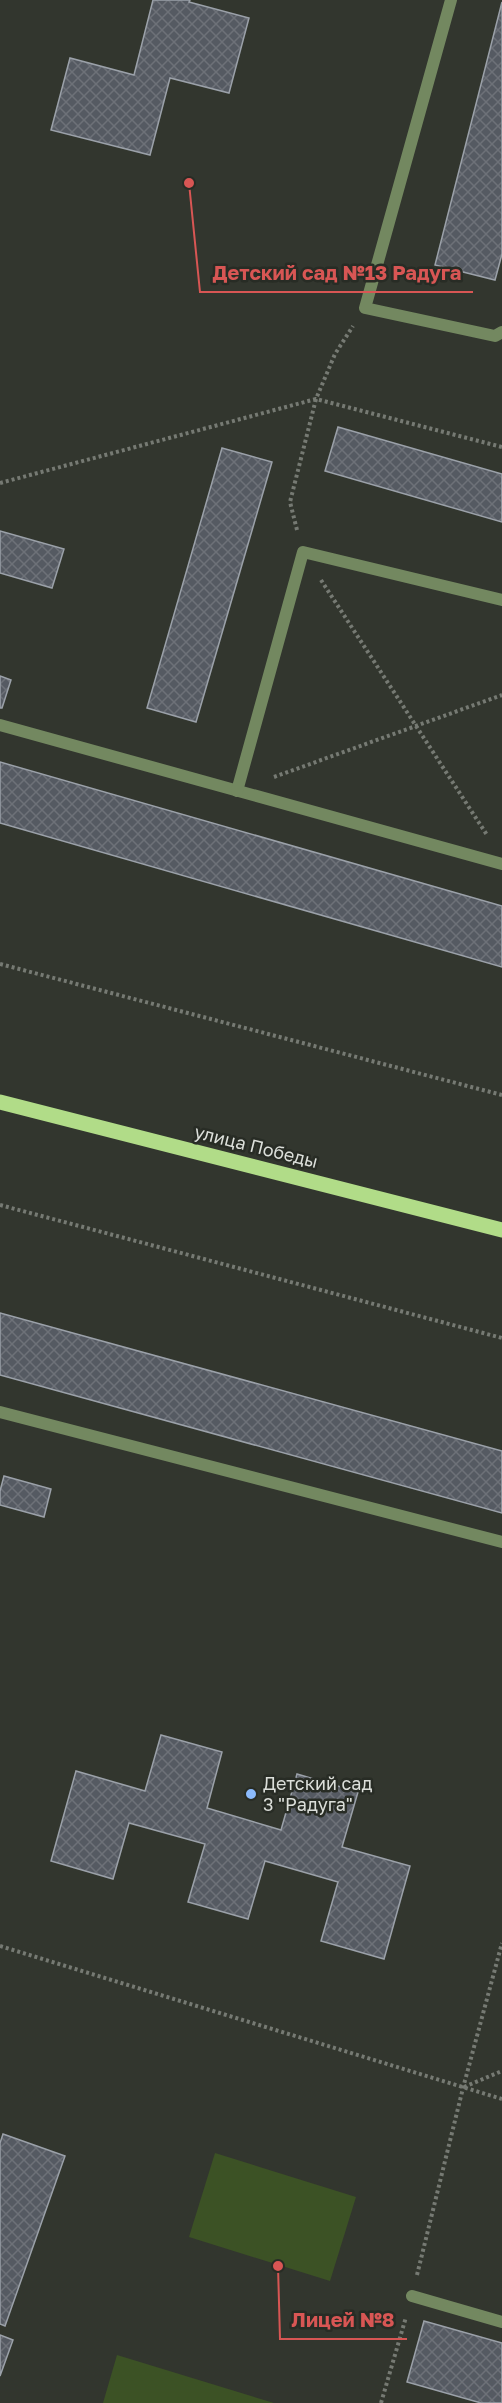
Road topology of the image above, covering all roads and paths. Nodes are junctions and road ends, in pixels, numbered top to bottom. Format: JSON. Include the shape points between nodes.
{"nodes":[{"id":1,"x":451,"y":0,"type":"edge"},
{"id":2,"x":502,"y":332,"type":"edge"},
{"id":3,"x":502,"y":447,"type":"edge"},
{"id":4,"x":0,"y":483,"type":"edge"},
{"id":5,"x":502,"y":600,"type":"edge"},
{"id":6,"x":502,"y":695,"type":"edge"},
{"id":7,"x":0,"y":725,"type":"edge"},
{"id":8,"x":237,"y":791,"type":"junction"},
{"id":9,"x":502,"y":864,"type":"edge"},
{"id":10,"x":0,"y":964,"type":"edge"},
{"id":11,"x":502,"y":1095,"type":"edge"},
{"id":12,"x":0,"y":1101,"type":"edge"},
{"id":13,"x":0,"y":1205,"type":"edge"},
{"id":14,"x":502,"y":1230,"type":"edge"},
{"id":15,"x":502,"y":1338,"type":"edge"},
{"id":16,"x":0,"y":1413,"type":"edge"},
{"id":17,"x":502,"y":1542,"type":"edge"},
{"id":18,"x":502,"y":1943,"type":"edge"},
{"id":19,"x":0,"y":1946,"type":"edge"},
{"id":20,"x":502,"y":2071,"type":"edge"},
{"id":21,"x":463,"y":2088,"type":"junction"},
{"id":22,"x":502,"y":2100,"type":"edge"},
{"id":23,"x":412,"y":2296,"type":"junction"},
{"id":24,"x":502,"y":2322,"type":"edge"},
{"id":25,"x":381,"y":2403,"type":"edge"}],
"edges":[{"from":1,"to":2,"type":"lane","via":[[365,308],[495,336]]},
{"from":3,"to":4,"type":"path","via":[[316,399]]},
{"from":5,"to":8,"type":"lane","via":[[303,552]]},
{"from":6,"to":8,"type":"path"},
{"from":7,"to":8,"type":"lane"},
{"from":8,"to":9,"type":"lane"},
{"from":10,"to":11,"type":"path"},
{"from":12,"to":14,"type":"main road","name":"улица Победы"},
{"from":13,"to":15,"type":"path"},
{"from":16,"to":17,"type":"lane"},
{"from":18,"to":21,"type":"path"},
{"from":19,"to":21,"type":"path"},
{"from":20,"to":21,"type":"path"},
{"from":21,"to":22,"type":"path"},
{"from":21,"to":23,"type":"path"},
{"from":23,"to":24,"type":"lane"},
{"from":23,"to":25,"type":"path"}]}
